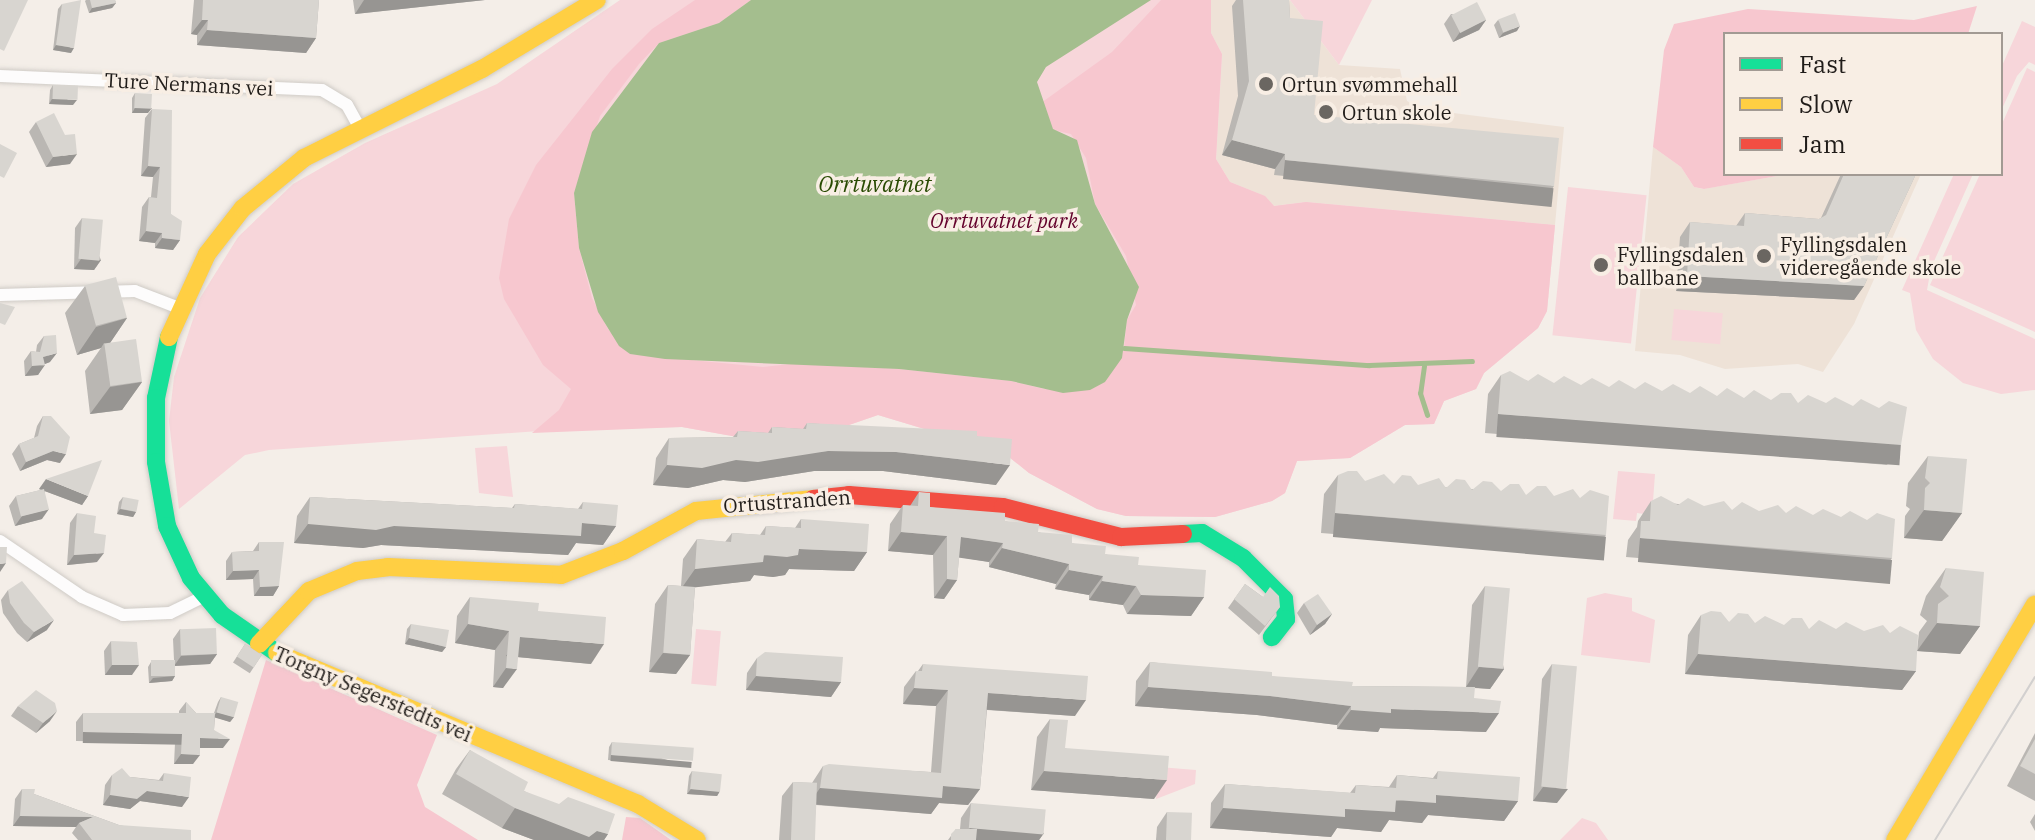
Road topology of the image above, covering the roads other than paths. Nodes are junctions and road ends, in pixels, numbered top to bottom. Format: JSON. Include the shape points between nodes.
{"nodes":[{"id":1,"x":597,"y":0,"type":"edge"},
{"id":2,"x":0,"y":76,"type":"edge"},
{"id":3,"x":360,"y":128,"type":"junction"},
{"id":4,"x":0,"y":295,"type":"edge"},
{"id":5,"x":179,"y":308,"type":"junction"},
{"id":6,"x":0,"y":541,"type":"edge"},
{"id":7,"x":205,"y":596,"type":"junction"},
{"id":8,"x":2035,"y":604,"type":"edge"},
{"id":9,"x":2035,"y":619,"type":"edge"},
{"id":10,"x":1272,"y":637,"type":"dead end"},
{"id":11,"x":259,"y":644,"type":"junction"},
{"id":12,"x":1954,"y":744,"type":"junction"},
{"id":13,"x":697,"y":840,"type":"edge"},
{"id":14,"x":1895,"y":840,"type":"edge"}],
"edges":[{"from":1,"to":3,"type":"street","name":"Torgny Segerstedts vei","via":[[482,69]]},
{"from":2,"to":3,"type":"street","name":"Ture Nermans vei","via":[[322,90],[347,105]]},
{"from":3,"to":5,"type":"street","name":"Torgny Segerstedts vei","via":[[304,158],[243,208],[207,254]]},
{"from":4,"to":5,"type":"street","via":[[135,291]]},
{"from":5,"to":7,"type":"street","name":"Torgny Segerstedts vei","via":[[157,388],[156,462],[167,526]]},
{"from":6,"to":7,"type":"street","via":[[90,602],[123,615],[170,613]]},
{"from":7,"to":11,"type":"street","name":"Torgny Segerstedts vei"},
{"from":8,"to":12,"type":"street"},
{"from":9,"to":12,"type":"street"},
{"from":10,"to":11,"type":"street","name":"Ortustranden","via":[[1286,619],[1284,599],[1252,565],[1202,533],[1121,537],[1003,507],[849,495],[696,511],[623,551],[561,575],[388,567],[357,571],[309,591]]},
{"from":11,"to":13,"type":"street","name":"Torgny Segerstedts vei","via":[[332,680],[638,804]]},
{"from":12,"to":14,"type":"street"}]}
